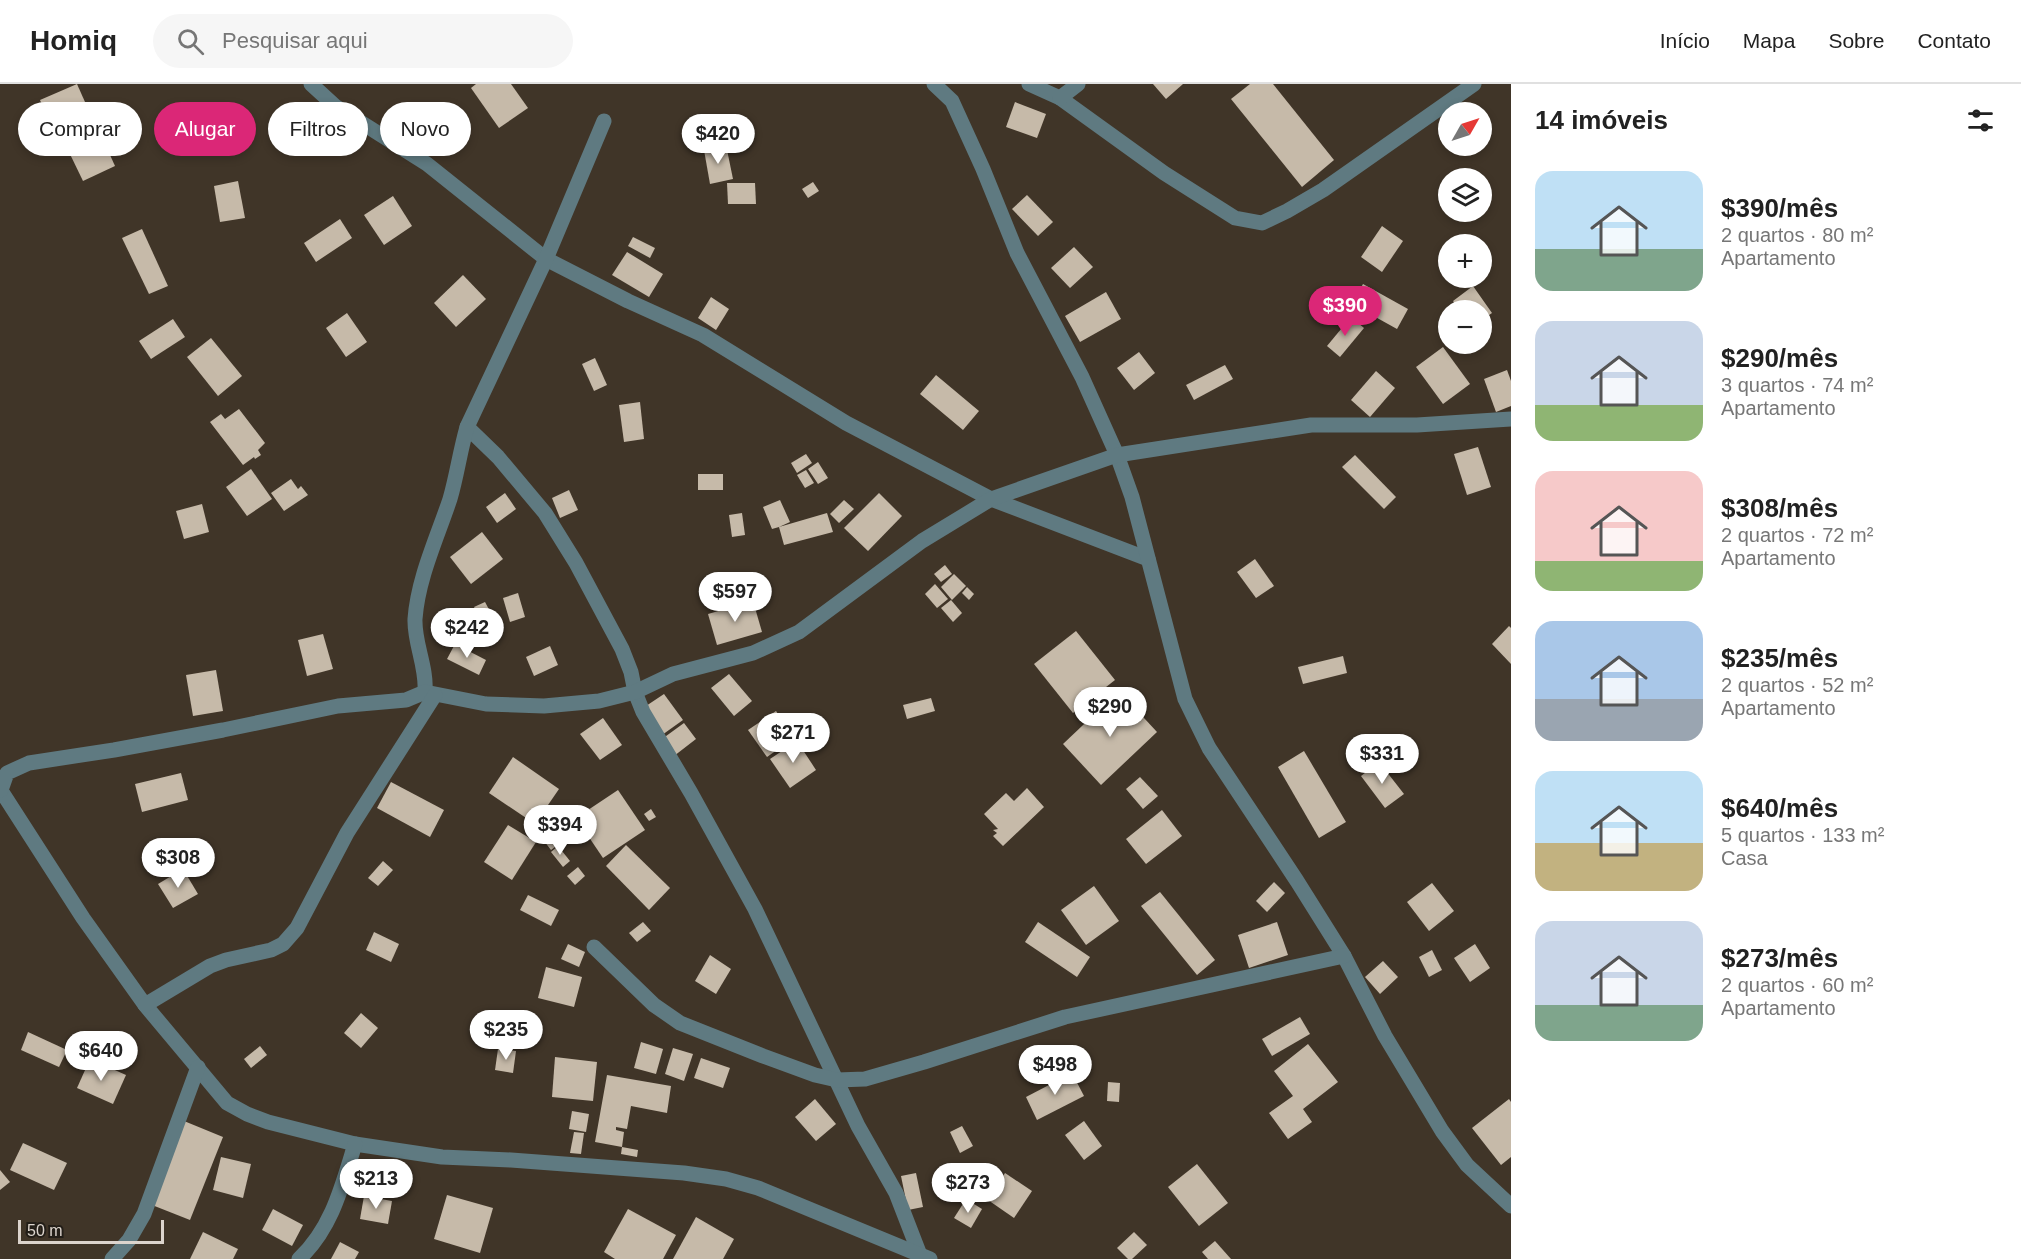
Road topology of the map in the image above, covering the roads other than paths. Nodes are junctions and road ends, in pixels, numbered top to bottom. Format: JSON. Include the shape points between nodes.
{"nodes":[{"id":1,"x":311,"y":84,"type":"edge"},
{"id":2,"x":934,"y":84,"type":"edge"},
{"id":3,"x":1029,"y":84,"type":"edge"},
{"id":4,"x":1078,"y":84,"type":"edge"},
{"id":5,"x":1474,"y":84,"type":"edge"},
{"id":6,"x":1060,"y":98,"type":"junction"},
{"id":7,"x":604,"y":121,"type":"dead end"},
{"id":8,"x":546,"y":259,"type":"junction"},
{"id":9,"x":1511,"y":419,"type":"edge"},
{"id":10,"x":467,"y":427,"type":"junction"},
{"id":11,"x":1117,"y":455,"type":"junction"},
{"id":12,"x":991,"y":499,"type":"junction"},
{"id":13,"x":1148,"y":559,"type":"junction"},
{"id":14,"x":635,"y":692,"type":"junction"},
{"id":15,"x":430,"y":694,"type":"junction"},
{"id":16,"x":0,"y":790,"type":"edge"},
{"id":17,"x":594,"y":947,"type":"dead end"},
{"id":18,"x":1344,"y":956,"type":"junction"},
{"id":19,"x":145,"y":1005,"type":"junction"},
{"id":20,"x":198,"y":1067,"type":"junction"},
{"id":21,"x":837,"y":1080,"type":"junction"},
{"id":22,"x":355,"y":1144,"type":"junction"},
{"id":23,"x":1511,"y":1206,"type":"edge"},
{"id":24,"x":925,"y":1257,"type":"edge"},
{"id":25,"x":112,"y":1259,"type":"edge"},
{"id":26,"x":299,"y":1259,"type":"edge"}],
"edges":[{"from":1,"to":8,"type":"street","via":[[335,106],[427,164]]},
{"from":2,"to":11,"type":"street","via":[[952,101],[1017,253],[1082,377]]},
{"from":3,"to":6,"type":"street"},
{"from":4,"to":6,"type":"street"},
{"from":5,"to":6,"type":"street","via":[[1323,190],[1262,223],[1235,218],[1164,173]]},
{"from":7,"to":8,"type":"street"},
{"from":8,"to":10,"type":"street"},
{"from":8,"to":12,"type":"street","via":[[703,335],[846,423]]},
{"from":9,"to":11,"type":"street","via":[[1311,426]]},
{"from":10,"to":14,"type":"street","via":[[521,484],[561,536],[622,649]]},
{"from":10,"to":15,"type":"street","via":[[450,497],[417,596],[415,623]]},
{"from":11,"to":12,"type":"street"},
{"from":11,"to":13,"type":"street"},
{"from":12,"to":13,"type":"street"},
{"from":12,"to":14,"type":"street","via":[[922,541],[798,632],[753,653],[673,674]]},
{"from":13,"to":18,"type":"street","via":[[1185,699],[1209,748]]},
{"from":14,"to":15,"type":"street","via":[[599,701],[544,706],[486,704]]},
{"from":14,"to":21,"type":"street","via":[[755,909]]},
{"from":15,"to":16,"type":"street","via":[[338,706],[29,763],[7,773]]},
{"from":15,"to":19,"type":"street","via":[[347,833],[297,928],[283,944],[210,966]]},
{"from":16,"to":19,"type":"street"},
{"from":17,"to":21,"type":"street","via":[[654,1005],[680,1023]]},
{"from":18,"to":21,"type":"street","via":[[1065,1017],[865,1079]]},
{"from":18,"to":23,"type":"street","via":[[1385,1036],[1442,1131],[1467,1165]]},
{"from":19,"to":20,"type":"street"},
{"from":20,"to":22,"type":"street","via":[[227,1103],[247,1114]]},
{"from":20,"to":25,"type":"street","via":[[144,1214]]},
{"from":21,"to":24,"type":"street"},
{"from":22,"to":24,"type":"street","via":[[442,1157],[726,1179],[758,1188]]},
{"from":22,"to":26,"type":"street","via":[[336,1205],[309,1250]]}]}
